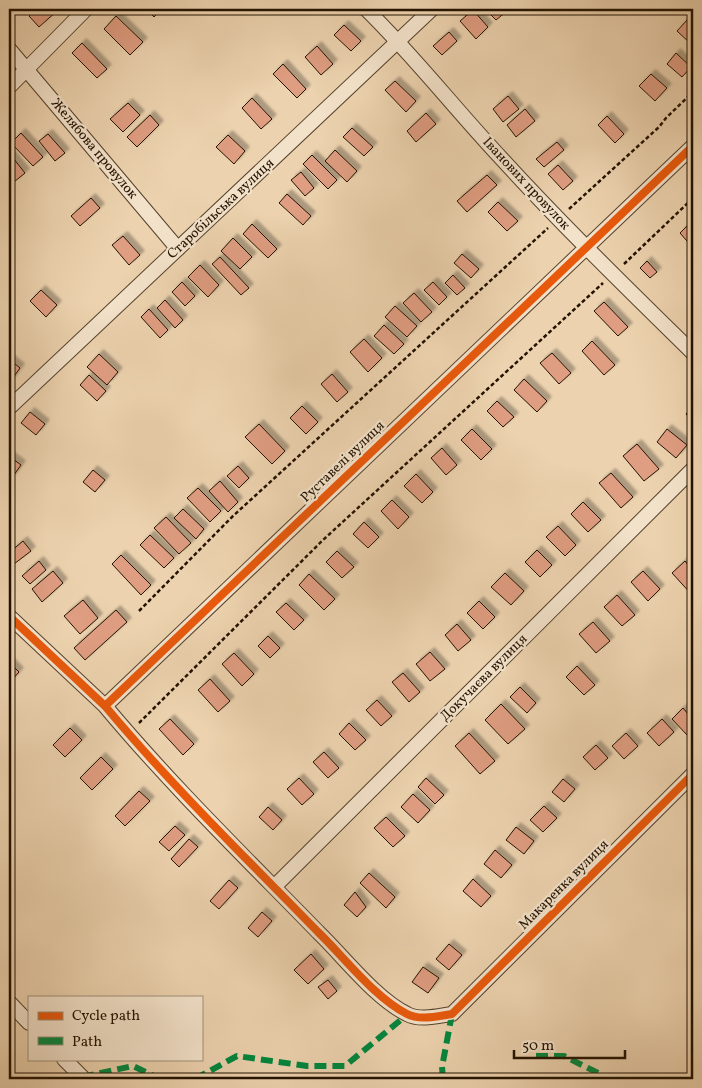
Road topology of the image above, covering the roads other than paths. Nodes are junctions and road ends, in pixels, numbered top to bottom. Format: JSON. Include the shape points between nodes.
{"nodes":[{"id":1,"x":86,"y":9,"type":"edge"},
{"id":2,"x":366,"y":9,"type":"edge"},
{"id":3,"x":432,"y":9,"type":"edge"},
{"id":4,"x":398,"y":41,"type":"junction"},
{"id":5,"x":9,"y":49,"type":"edge"},
{"id":6,"x":28,"y":70,"type":"junction"},
{"id":7,"x":9,"y":87,"type":"edge"},
{"id":8,"x":693,"y":146,"type":"edge"},
{"id":9,"x":586,"y":248,"type":"junction"},
{"id":10,"x":178,"y":249,"type":"junction"},
{"id":11,"x":693,"y":353,"type":"edge"},
{"id":12,"x":9,"y":408,"type":"edge"},
{"id":13,"x":693,"y":468,"type":"edge"},
{"id":14,"x":9,"y":616,"type":"edge"},
{"id":15,"x":105,"y":706,"type":"junction"},
{"id":16,"x":693,"y":774,"type":"edge"},
{"id":17,"x":274,"y":887,"type":"junction"},
{"id":18,"x":9,"y":1002,"type":"edge"},
{"id":19,"x":28,"y":1022,"type":"edge"},
{"id":20,"x":65,"y":1060,"type":"edge"},
{"id":21,"x":82,"y":1077,"type":"dead end"}],
"edges":[{"from":1,"to":6,"type":"street"},
{"from":2,"to":4,"type":"street","name":"Іванових провулок"},
{"from":3,"to":4,"type":"street","name":"Старобільська вулиця"},
{"from":4,"to":9,"type":"street","name":"Іванових провулок"},
{"from":4,"to":10,"type":"street","name":"Старобільська вулиця"},
{"from":5,"to":6,"type":"street","name":"Желябова провулок"},
{"from":6,"to":7,"type":"street"},
{"from":6,"to":10,"type":"street","name":"Желябова провулок"},
{"from":8,"to":9,"type":"street","name":"Руставелі вулиця"},
{"from":9,"to":11,"type":"street","name":"Іванових провулок"},
{"from":9,"to":15,"type":"street","name":"Руставелі вулиця"},
{"from":10,"to":12,"type":"street","name":"Старобільська вулиця"},
{"from":13,"to":17,"type":"street","name":"Докучаєва вулиця"},
{"from":14,"to":15,"type":"street"},
{"from":15,"to":17,"type":"street"},
{"from":16,"to":17,"type":"street","name":"Макаренка вулиця","via":[[452,1014],[424,1018],[408,1014],[380,994]]},
{"from":18,"to":19,"type":"street"},
{"from":20,"to":21,"type":"street"}]}
